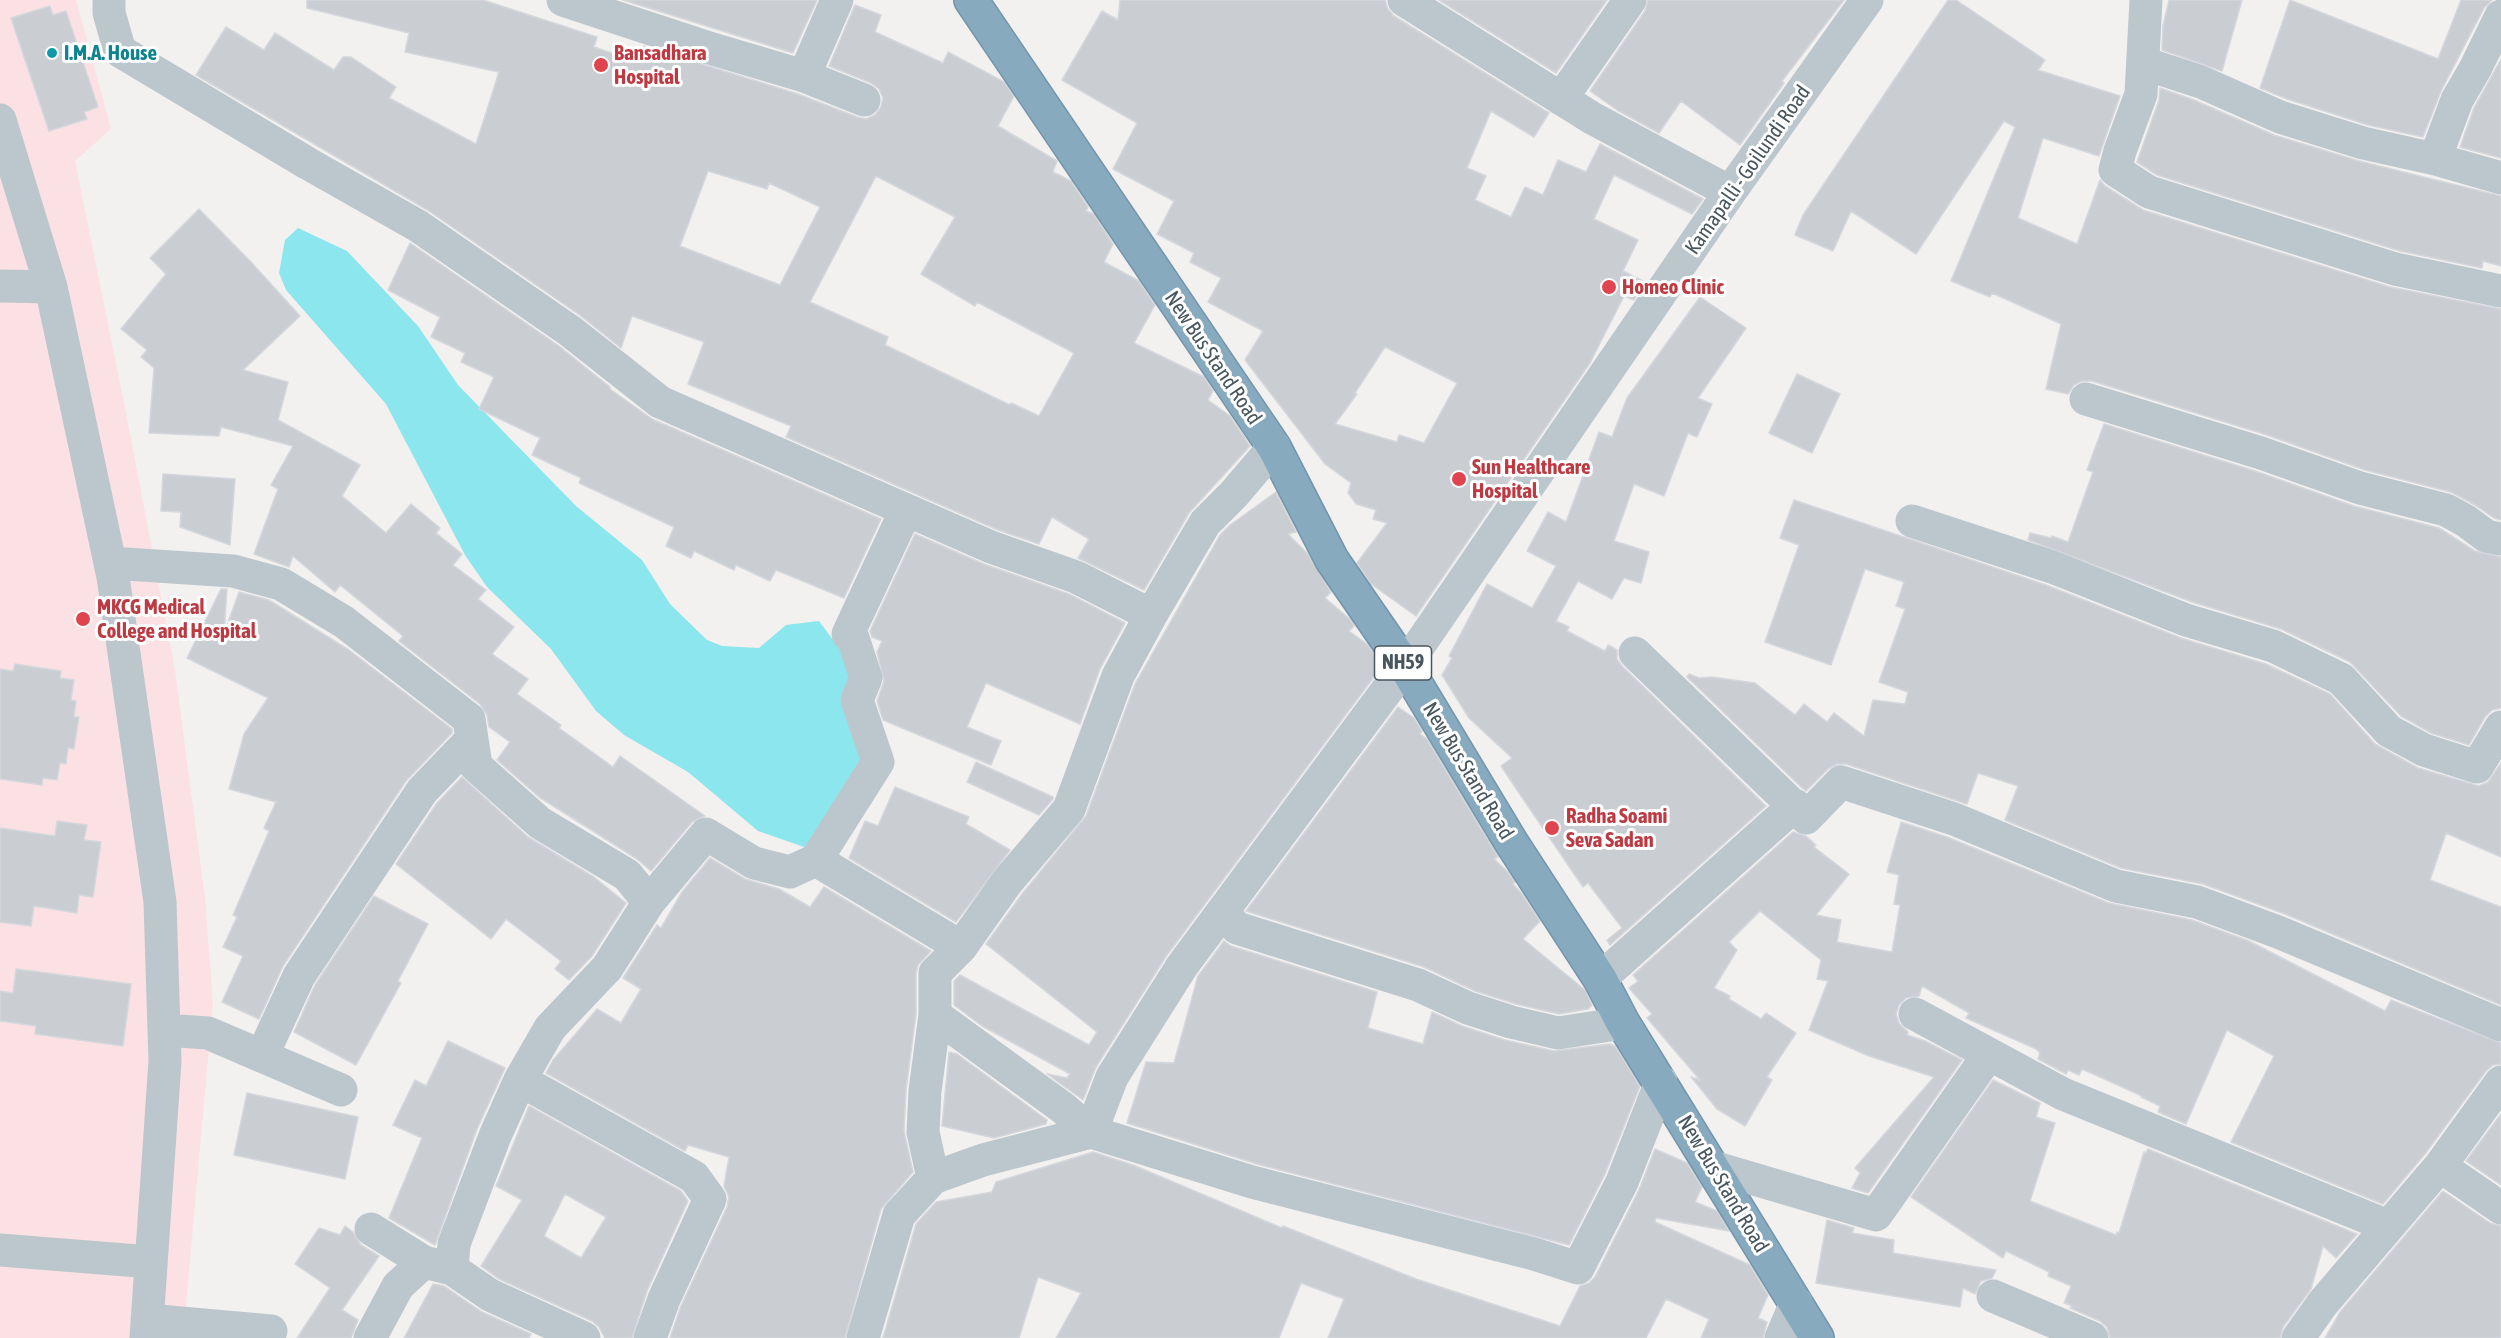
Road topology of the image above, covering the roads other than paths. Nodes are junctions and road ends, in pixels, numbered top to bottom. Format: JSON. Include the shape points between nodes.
{"nodes":[{"id":1,"x":109,"y":0,"type":"edge"},
{"id":2,"x":563,"y":0,"type":"edge"},
{"id":3,"x":837,"y":0,"type":"edge"},
{"id":4,"x":971,"y":0,"type":"edge"},
{"id":5,"x":1404,"y":0,"type":"edge"},
{"id":6,"x":1630,"y":0,"type":"edge"},
{"id":7,"x":1867,"y":0,"type":"edge"},
{"id":8,"x":2146,"y":0,"type":"edge"},
{"id":9,"x":2501,"y":16,"type":"edge"},
{"id":10,"x":2144,"y":63,"type":"junction"},
{"id":11,"x":804,"y":76,"type":"junction"},
{"id":12,"x":1561,"y":99,"type":"junction"},
{"id":13,"x":864,"y":100,"type":"dead end"},
{"id":14,"x":0,"y":120,"type":"edge"},
{"id":15,"x":2435,"y":159,"type":"junction"},
{"id":16,"x":2501,"y":178,"type":"edge"},
{"id":17,"x":1730,"y":192,"type":"junction"},
{"id":18,"x":0,"y":286,"type":"edge"},
{"id":19,"x":51,"y":287,"type":"junction"},
{"id":20,"x":2501,"y":291,"type":"edge"},
{"id":21,"x":2086,"y":399,"type":"dead end"},
{"id":22,"x":1274,"y":447,"type":"junction"},
{"id":23,"x":906,"y":510,"type":"junction"},
{"id":24,"x":1912,"y":521,"type":"dead end"},
{"id":25,"x":2501,"y":539,"type":"edge"},
{"id":26,"x":110,"y":563,"type":"junction"},
{"id":27,"x":1151,"y":615,"type":"junction"},
{"id":28,"x":1635,"y":653,"type":"dead end"},
{"id":29,"x":1405,"y":666,"type":"junction"},
{"id":30,"x":2501,"y":727,"type":"edge"},
{"id":31,"x":472,"y":739,"type":"junction"},
{"id":32,"x":1795,"y":805,"type":"junction"},
{"id":33,"x":816,"y":860,"type":"junction"},
{"id":34,"x":650,"y":902,"type":"junction"},
{"id":35,"x":1222,"y":912,"type":"junction"},
{"id":36,"x":961,"y":947,"type":"junction"},
{"id":37,"x":1600,"y":979,"type":"junction"},
{"id":38,"x":1915,"y":1014,"type":"dead end"},
{"id":39,"x":935,"y":1015,"type":"junction"},
{"id":40,"x":1623,"y":1023,"type":"junction"},
{"id":41,"x":2501,"y":1025,"type":"edge"},
{"id":42,"x":164,"y":1030,"type":"junction"},
{"id":43,"x":1989,"y":1054,"type":"junction"},
{"id":44,"x":262,"y":1056,"type":"junction"},
{"id":45,"x":520,"y":1080,"type":"junction"},
{"id":46,"x":1661,"y":1082,"type":"junction"},
{"id":47,"x":2501,"y":1082,"type":"edge"},
{"id":48,"x":341,"y":1090,"type":"dead end"},
{"id":49,"x":1091,"y":1132,"type":"junction"},
{"id":50,"x":2440,"y":1166,"type":"junction"},
{"id":51,"x":1713,"y":1167,"type":"junction"},
{"id":52,"x":933,"y":1178,"type":"junction"},
{"id":53,"x":2501,"y":1208,"type":"edge"},
{"id":54,"x":2388,"y":1226,"type":"junction"},
{"id":55,"x":371,"y":1229,"type":"dead end"},
{"id":56,"x":0,"y":1250,"type":"edge"},
{"id":57,"x":151,"y":1262,"type":"junction"},
{"id":58,"x":438,"y":1265,"type":"junction"},
{"id":59,"x":1993,"y":1296,"type":"dead end"},
{"id":60,"x":1796,"y":1303,"type":"junction"},
{"id":61,"x":147,"y":1329,"type":"edge"},
{"id":62,"x":270,"y":1331,"type":"dead end"},
{"id":63,"x":370,"y":1338,"type":"edge"},
{"id":64,"x":584,"y":1338,"type":"edge"},
{"id":65,"x":650,"y":1338,"type":"edge"},
{"id":66,"x":863,"y":1338,"type":"edge"},
{"id":67,"x":1781,"y":1338,"type":"edge"},
{"id":68,"x":1817,"y":1338,"type":"edge"},
{"id":69,"x":2092,"y":1338,"type":"edge"},
{"id":70,"x":2298,"y":1338,"type":"edge"}],
"edges":[{"from":1,"to":23,"type":"street","via":[[120,51],[418,226],[570,331],[660,402]]},
{"from":2,"to":11,"type":"street"},
{"from":3,"to":11,"type":"street"},
{"from":4,"to":22,"type":"highway","name":"New Bus Stand Road","number":"NH59"},
{"from":5,"to":12,"type":"street"},
{"from":6,"to":12,"type":"street"},
{"from":7,"to":17,"type":"street","name":"Kamapalli - Goilundi Road"},
{"from":8,"to":10,"type":"street"},
{"from":9,"to":15,"type":"street","via":[[2457,100]]},
{"from":10,"to":15,"type":"street","via":[[2201,82],[2280,117],[2363,143]]},
{"from":10,"to":20,"type":"street","via":[[2140,94],[2115,170],[2150,192],[2384,266]]},
{"from":11,"to":13,"type":"street"},
{"from":12,"to":17,"type":"street"},
{"from":14,"to":19,"type":"street"},
{"from":15,"to":16,"type":"street"},
{"from":17,"to":29,"type":"street","name":"Kamapalli - Goilundi Road"},
{"from":18,"to":19,"type":"street"},
{"from":19,"to":26,"type":"street"},
{"from":21,"to":25,"type":"street","via":[[2360,488],[2446,510],[2486,536]]},
{"from":22,"to":27,"type":"street","via":[[1205,523]]},
{"from":22,"to":29,"type":"highway","name":"New Bus Stand Road","number":"NH59","via":[[1332,560]]},
{"from":23,"to":27,"type":"street","via":[[991,547],[1076,577]]},
{"from":23,"to":33,"type":"street","via":[[848,634],[852,635],[866,678],[857,700],[878,762]]},
{"from":24,"to":30,"type":"street","via":[[2052,567],[2186,620],[2273,646],[2341,679],[2389,731],[2424,750],[2478,767]]},
{"from":26,"to":31,"type":"street","via":[[233,571],[281,584],[344,622],[469,719]]},
{"from":26,"to":42,"type":"street","via":[[160,902]]},
{"from":27,"to":36,"type":"street","via":[[1118,676],[1069,809],[1007,882]]},
{"from":28,"to":32,"type":"street"},
{"from":29,"to":35,"type":"street","name":"Kamapalli - Goilundi Road"},
{"from":29,"to":37,"type":"highway","name":"New Bus Stand Road","number":"NH59","via":[[1511,842]]},
{"from":31,"to":34,"type":"street","via":[[476,765],[540,823],[627,875]]},
{"from":31,"to":44,"type":"street","via":[[422,791],[306,967]]},
{"from":32,"to":37,"type":"street"},
{"from":32,"to":41,"type":"street","via":[[1806,818],[1841,782],[1954,819],[2116,886],[2197,902]]},
{"from":33,"to":34,"type":"street","via":[[790,872],[754,863],[706,834]]},
{"from":33,"to":36,"type":"street"},
{"from":34,"to":45,"type":"street","via":[[607,968],[550,1028]]},
{"from":35,"to":40,"type":"street","via":[[1237,928],[1396,978],[1511,1022],[1558,1033]]},
{"from":35,"to":49,"type":"street","name":"Kamapalli - Goilundi Road","via":[[1182,966],[1112,1077]]},
{"from":36,"to":39,"type":"street","via":[[935,973]]},
{"from":37,"to":40,"type":"highway","name":"New Bus Stand Road","number":"NH59"},
{"from":38,"to":43,"type":"street"},
{"from":39,"to":49,"type":"street"},
{"from":39,"to":52,"type":"street","via":[[923,1132]]},
{"from":40,"to":46,"type":"highway","name":"New Bus Stand Road","number":"NH59"},
{"from":42,"to":44,"type":"street","via":[[208,1033]]},
{"from":42,"to":57,"type":"street"},
{"from":43,"to":51,"type":"street","via":[[1876,1215]]},
{"from":43,"to":54,"type":"street","via":[[2063,1094]]},
{"from":44,"to":48,"type":"street"},
{"from":45,"to":58,"type":"street","via":[[454,1244]]},
{"from":45,"to":65,"type":"street","via":[[694,1177],[710,1199]]},
{"from":46,"to":49,"type":"street","via":[[1622,1182],[1578,1268],[1252,1182]]},
{"from":46,"to":51,"type":"highway","name":"New Bus Stand Road","number":"NH59"},
{"from":47,"to":50,"type":"street"},
{"from":49,"to":52,"type":"street","via":[[984,1160]]},
{"from":50,"to":53,"type":"street"},
{"from":50,"to":54,"type":"street"},
{"from":51,"to":60,"type":"highway","name":"New Bus Stand Road","number":"NH59"},
{"from":52,"to":66,"type":"street","via":[[899,1215]]},
{"from":54,"to":70,"type":"street"},
{"from":55,"to":58,"type":"street"},
{"from":56,"to":57,"type":"street"},
{"from":57,"to":61,"type":"street"},
{"from":58,"to":63,"type":"street","via":[[398,1286]]},
{"from":58,"to":64,"type":"street","via":[[490,1295]]},
{"from":59,"to":69,"type":"street"},
{"from":60,"to":67,"type":"street"},
{"from":60,"to":68,"type":"highway","name":"New Bus Stand Road","number":"NH59"},
{"from":61,"to":62,"type":"street"}]}
